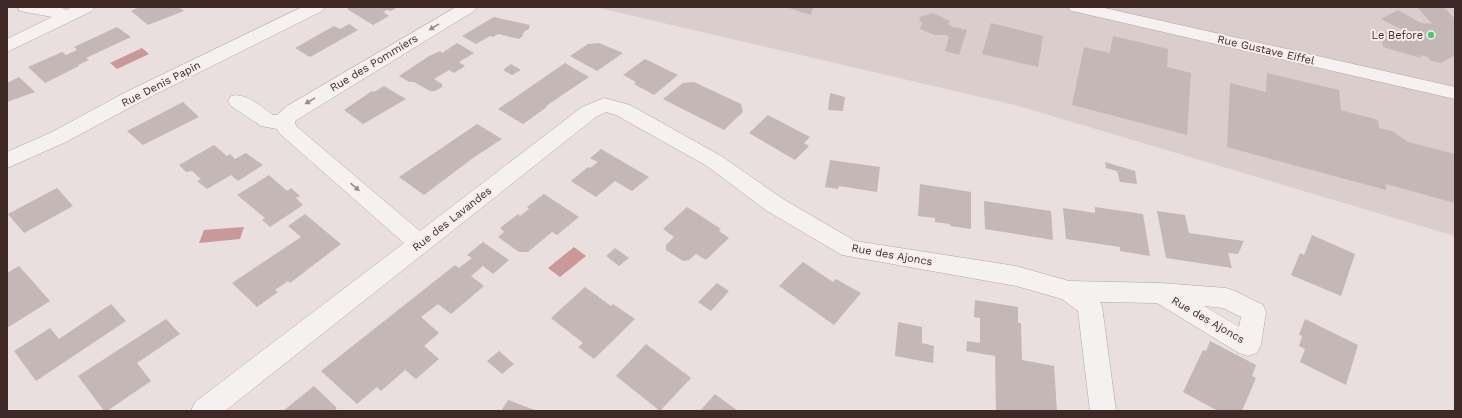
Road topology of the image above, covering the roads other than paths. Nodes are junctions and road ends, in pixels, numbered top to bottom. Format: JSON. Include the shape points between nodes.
{"nodes":[{"id":1,"x":26,"y":7,"type":"edge"},
{"id":2,"x":86,"y":7,"type":"edge"},
{"id":3,"x":316,"y":7,"type":"edge"},
{"id":4,"x":468,"y":7,"type":"edge"},
{"id":5,"x":1088,"y":8,"type":"edge"},
{"id":6,"x":64,"y":18,"type":"junction"},
{"id":7,"x":7,"y":46,"type":"edge"},
{"id":8,"x":1455,"y":93,"type":"edge"},
{"id":9,"x":238,"y":102,"type":"dead end"},
{"id":10,"x":286,"y":124,"type":"junction"},
{"id":11,"x":7,"y":161,"type":"edge"},
{"id":12,"x":714,"y":161,"type":"joint"},
{"id":13,"x":420,"y":244,"type":"junction"},
{"id":14,"x":1069,"y":291,"type":"junction"},
{"id":15,"x":1160,"y":293,"type":"dead end"},
{"id":16,"x":204,"y":411,"type":"edge"},
{"id":17,"x":1103,"y":411,"type":"edge"}],
"edges":[{"from":1,"to":6,"type":"street","via":[[56,11]]},
{"from":2,"to":6,"type":"street"},
{"from":3,"to":11,"type":"street","name":"Rue Denis Papin","via":[[133,97],[60,137]]},
{"from":4,"to":10,"type":"street","name":"Rue des Pommiers","one_way":true,"via":[[294,111],[285,119]]},
{"from":5,"to":8,"type":"street","name":"Rue Gustave Eiffel"},
{"from":6,"to":7,"type":"street"},
{"from":9,"to":10,"type":"street","via":[[268,121]]},
{"from":10,"to":13,"type":"street","one_way":true,"via":[[287,129]]},
{"from":12,"to":13,"type":"street","name":"Rue des Lavandes","via":[[624,110],[604,105],[589,112]]},
{"from":12,"to":14,"type":"street","name":"Rue des Ajoncs","via":[[775,205],[850,249],[1016,276]]},
{"from":13,"to":16,"type":"street","name":"Rue des Lavandes"},
{"from":14,"to":15,"type":"street","name":"Rue des Ajoncs"},
{"from":14,"to":17,"type":"street","name":"Rue des Ajoncs","via":[[1090,306]]}]}
